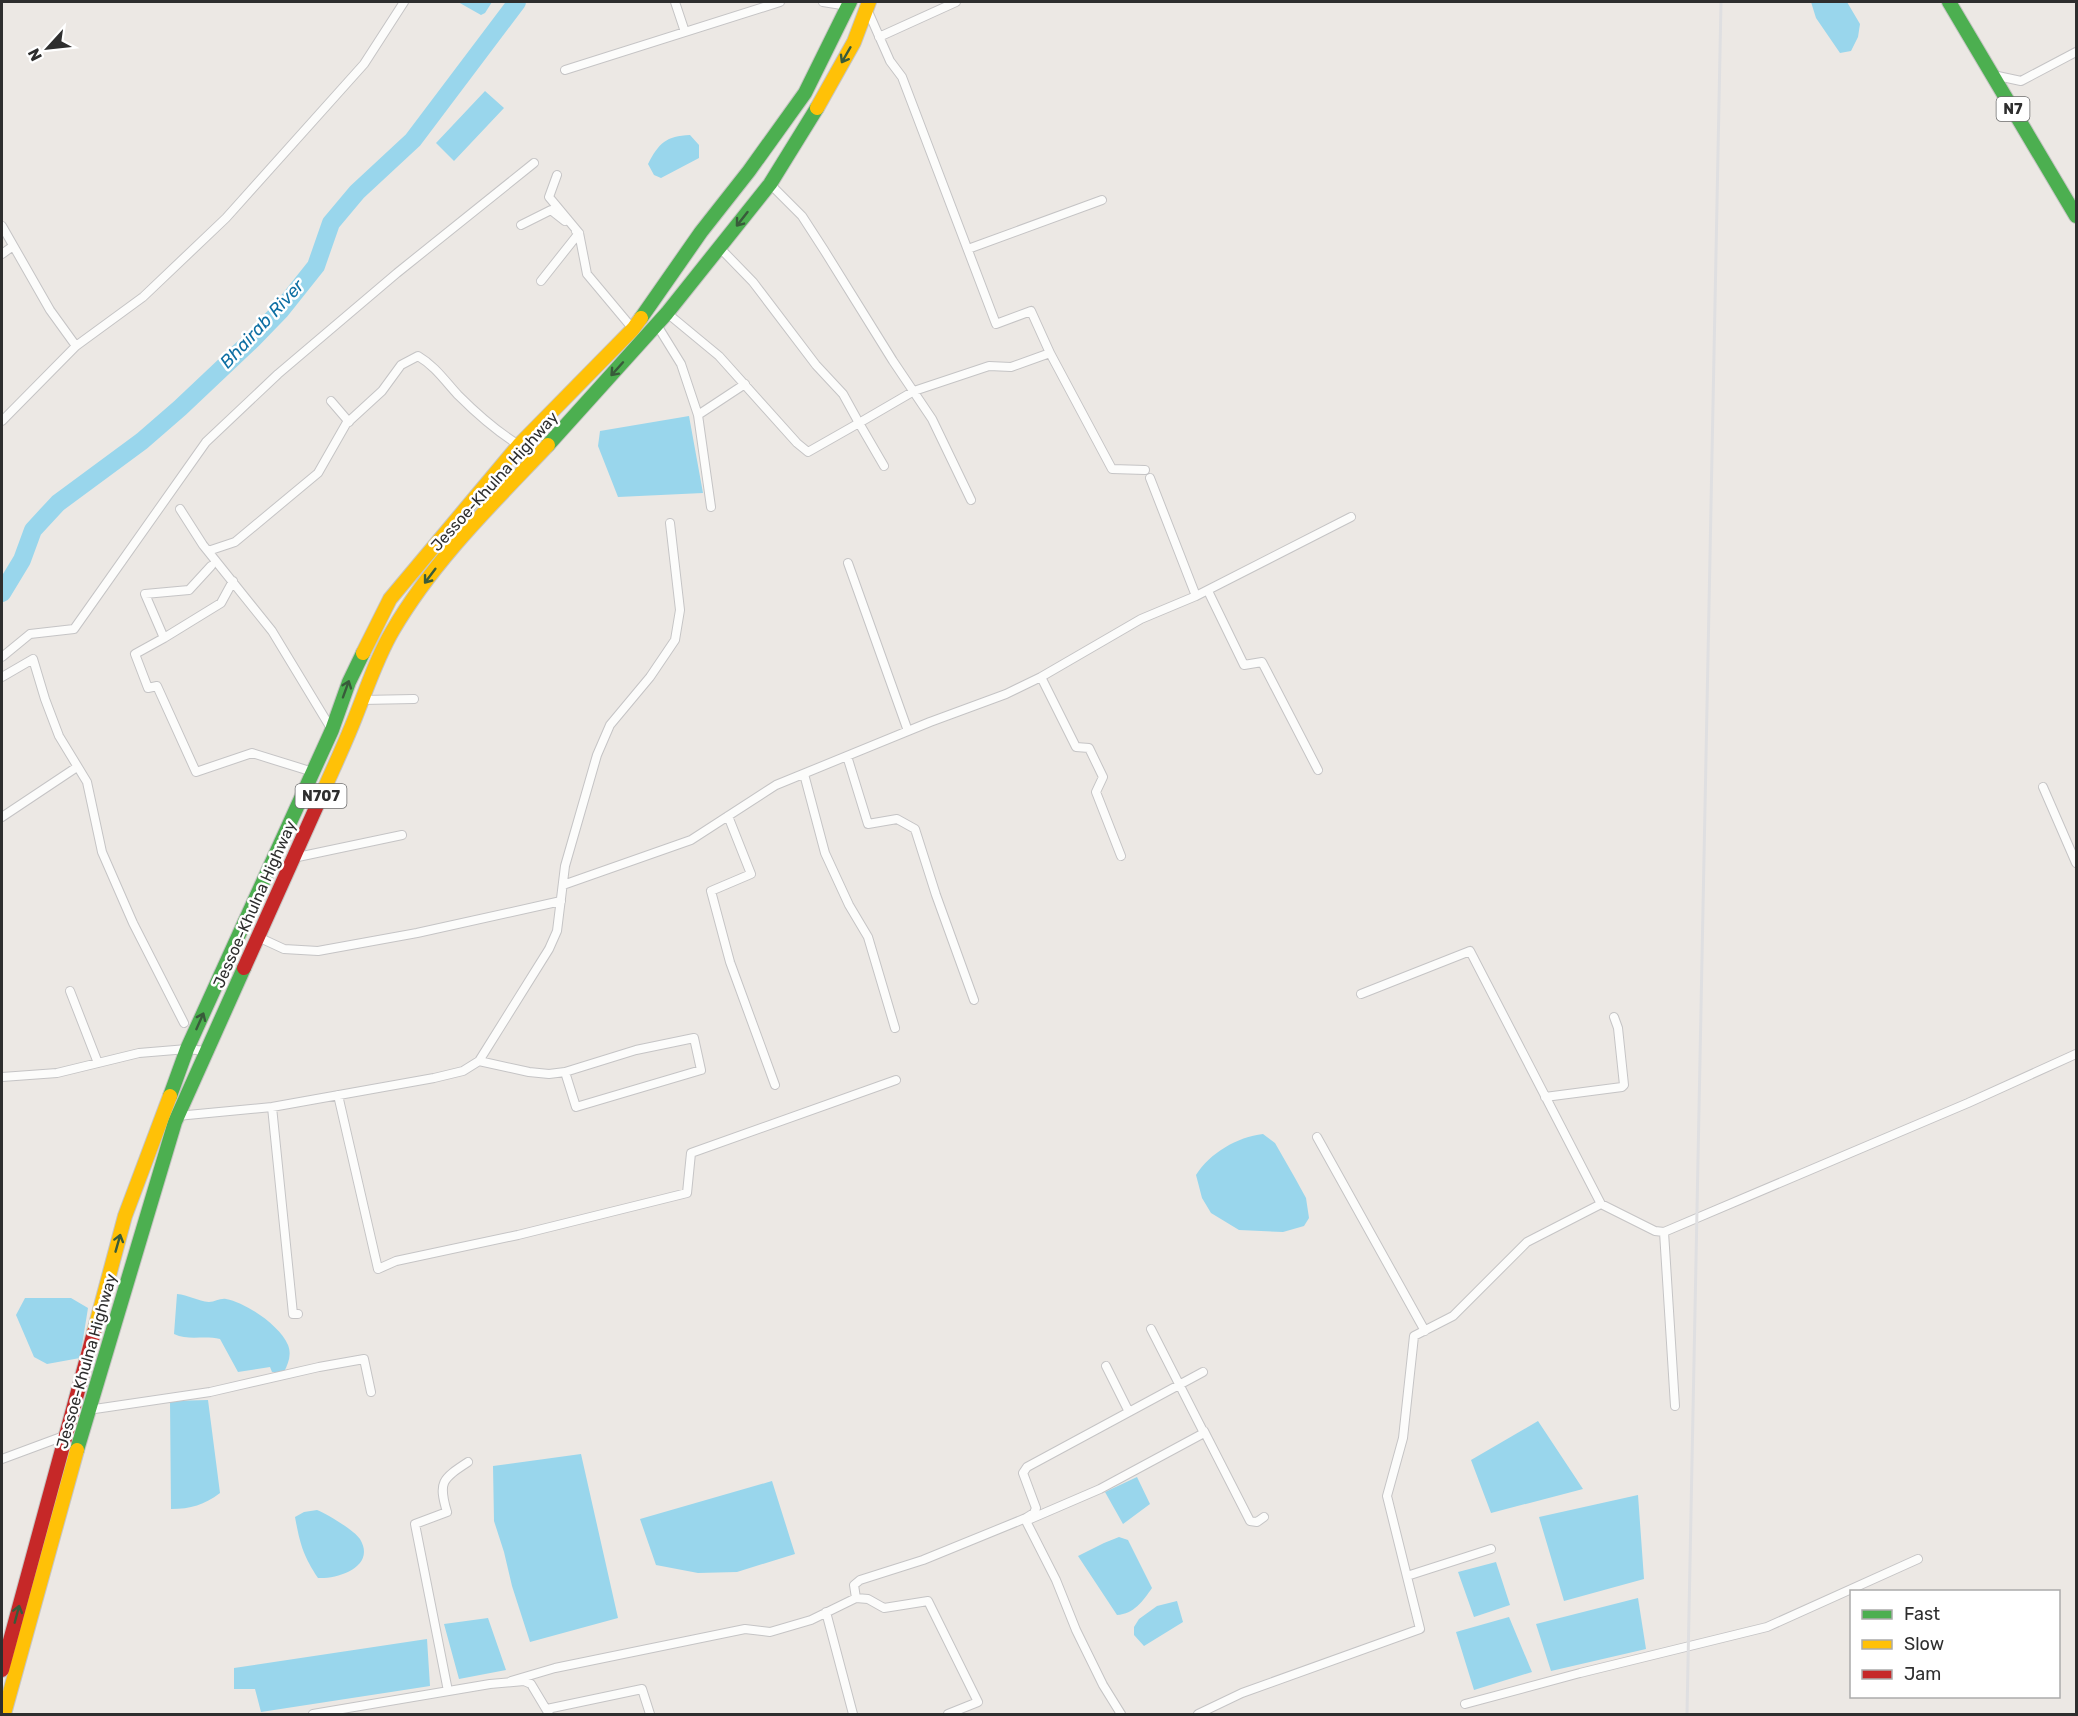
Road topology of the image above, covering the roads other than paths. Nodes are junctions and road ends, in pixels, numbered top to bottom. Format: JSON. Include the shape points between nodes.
{"nodes":[{"id":1,"x":404,"y":2,"type":"edge"},
{"id":2,"x":675,"y":2,"type":"edge"},
{"id":3,"x":780,"y":2,"type":"edge"},
{"id":4,"x":823,"y":2,"type":"edge"},
{"id":5,"x":956,"y":2,"type":"edge"},
{"id":6,"x":1949,"y":2,"type":"edge"},
{"id":7,"x":763,"y":3,"type":"edge"},
{"id":8,"x":849,"y":4,"type":"edge"},
{"id":9,"x":868,"y":5,"type":"edge"},
{"id":10,"x":685,"y":32,"type":"junction"},
{"id":11,"x":879,"y":37,"type":"junction"},
{"id":12,"x":2076,"y":52,"type":"edge"},
{"id":13,"x":565,"y":70,"type":"dead end"},
{"id":14,"x":1993,"y":75,"type":"junction"},
{"id":15,"x":534,"y":163,"type":"dead end"},
{"id":16,"x":557,"y":175,"type":"dead end"},
{"id":17,"x":770,"y":184,"type":"junction"},
{"id":18,"x":1102,"y":200,"type":"dead end"},
{"id":19,"x":2076,"y":216,"type":"edge"},
{"id":20,"x":521,"y":225,"type":"dead end"},
{"id":21,"x":2,"y":226,"type":"edge"},
{"id":22,"x":579,"y":233,"type":"junction"},
{"id":23,"x":13,"y":246,"type":"junction"},
{"id":24,"x":719,"y":247,"type":"junction"},
{"id":25,"x":968,"y":249,"type":"junction"},
{"id":26,"x":2,"y":254,"type":"edge"},
{"id":27,"x":540,"y":281,"type":"dead end"},
{"id":28,"x":667,"y":313,"type":"junction"},
{"id":29,"x":633,"y":329,"type":"junction"},
{"id":30,"x":660,"y":330,"type":"dead end"},
{"id":31,"x":76,"y":346,"type":"junction"},
{"id":32,"x":1050,"y":353,"type":"junction"},
{"id":33,"x":745,"y":384,"type":"junction"},
{"id":34,"x":914,"y":391,"type":"junction"},
{"id":35,"x":331,"y":401,"type":"dead end"},
{"id":36,"x":698,"y":415,"type":"junction"},
{"id":37,"x":2,"y":421,"type":"edge"},
{"id":38,"x":349,"y":422,"type":"junction"},
{"id":39,"x":859,"y":423,"type":"junction"},
{"id":40,"x":519,"y":445,"type":"junction"},
{"id":41,"x":884,"y":466,"type":"dead end"},
{"id":42,"x":1145,"y":470,"type":"dead end"},
{"id":43,"x":1150,"y":478,"type":"dead end"},
{"id":44,"x":971,"y":500,"type":"dead end"},
{"id":45,"x":711,"y":507,"type":"dead end"},
{"id":46,"x":180,"y":509,"type":"dead end"},
{"id":47,"x":1351,"y":517,"type":"dead end"},
{"id":48,"x":670,"y":523,"type":"dead end"},
{"id":49,"x":208,"y":551,"type":"junction"},
{"id":50,"x":848,"y":563,"type":"dead end"},
{"id":51,"x":211,"y":566,"type":"dead end"},
{"id":52,"x":233,"y":581,"type":"junction"},
{"id":53,"x":1208,"y":591,"type":"junction"},
{"id":54,"x":1196,"y":596,"type":"junction"},
{"id":55,"x":164,"y":638,"type":"junction"},
{"id":56,"x":2,"y":657,"type":"edge"},
{"id":57,"x":2,"y":677,"type":"edge"},
{"id":58,"x":1041,"y":677,"type":"junction"},
{"id":59,"x":414,"y":699,"type":"dead end"},
{"id":60,"x":362,"y":700,"type":"junction"},
{"id":61,"x":332,"y":730,"type":"junction"},
{"id":62,"x":908,"y":731,"type":"junction"},
{"id":63,"x":847,"y":756,"type":"junction"},
{"id":64,"x":74,"y":769,"type":"dead end"},
{"id":65,"x":1318,"y":770,"type":"dead end"},
{"id":66,"x":313,"y":772,"type":"junction"},
{"id":67,"x":804,"y":774,"type":"junction"},
{"id":68,"x":2043,"y":787,"type":"dead end"},
{"id":69,"x":728,"y":816,"type":"junction"},
{"id":70,"x":2,"y":817,"type":"edge"},
{"id":71,"x":402,"y":835,"type":"dead end"},
{"id":72,"x":1121,"y":856,"type":"dead end"},
{"id":73,"x":293,"y":858,"type":"junction"},
{"id":74,"x":2076,"y":863,"type":"edge"},
{"id":75,"x":563,"y":885,"type":"junction"},
{"id":76,"x":561,"y":901,"type":"junction"},
{"id":77,"x":258,"y":937,"type":"junction"},
{"id":78,"x":70,"y":991,"type":"dead end"},
{"id":79,"x":1361,"y":994,"type":"dead end"},
{"id":80,"x":974,"y":1000,"type":"dead end"},
{"id":81,"x":1614,"y":1017,"type":"dead end"},
{"id":82,"x":184,"y":1023,"type":"dead end"},
{"id":83,"x":895,"y":1029,"type":"dead end"},
{"id":84,"x":187,"y":1049,"type":"junction"},
{"id":85,"x":206,"y":1052,"type":"junction"},
{"id":86,"x":2076,"y":1054,"type":"edge"},
{"id":87,"x":479,"y":1061,"type":"junction"},
{"id":88,"x":98,"y":1063,"type":"junction"},
{"id":89,"x":566,"y":1072,"type":"junction"},
{"id":90,"x":2,"y":1077,"type":"edge"},
{"id":91,"x":896,"y":1080,"type":"dead end"},
{"id":92,"x":775,"y":1085,"type":"dead end"},
{"id":93,"x":338,"y":1095,"type":"junction"},
{"id":94,"x":1545,"y":1097,"type":"junction"},
{"id":95,"x":272,"y":1107,"type":"junction"},
{"id":96,"x":177,"y":1116,"type":"junction"},
{"id":97,"x":1317,"y":1137,"type":"dead end"},
{"id":98,"x":1600,"y":1204,"type":"junction"},
{"id":99,"x":1664,"y":1232,"type":"junction"},
{"id":100,"x":297,"y":1314,"type":"dead end"},
{"id":101,"x":1151,"y":1329,"type":"dead end"},
{"id":102,"x":1425,"y":1330,"type":"junction"},
{"id":103,"x":1106,"y":1366,"type":"dead end"},
{"id":104,"x":1203,"y":1372,"type":"dead end"},
{"id":105,"x":1179,"y":1385,"type":"junction"},
{"id":106,"x":371,"y":1392,"type":"dead end"},
{"id":107,"x":1675,"y":1406,"type":"dead end"},
{"id":108,"x":88,"y":1410,"type":"junction"},
{"id":109,"x":1129,"y":1412,"type":"junction"},
{"id":110,"x":1204,"y":1431,"type":"junction"},
{"id":111,"x":64,"y":1436,"type":"junction"},
{"id":112,"x":2,"y":1459,"type":"edge"},
{"id":113,"x":468,"y":1462,"type":"dead end"},
{"id":114,"x":1264,"y":1517,"type":"dead end"},
{"id":115,"x":1491,"y":1549,"type":"dead end"},
{"id":116,"x":1918,"y":1559,"type":"dead end"},
{"id":117,"x":1407,"y":1576,"type":"junction"},
{"id":118,"x":856,"y":1598,"type":"junction"},
{"id":119,"x":826,"y":1612,"type":"junction"},
{"id":120,"x":2,"y":1670,"type":"edge"},
{"id":121,"x":511,"y":1681,"type":"junction"},
{"id":122,"x":448,"y":1691,"type":"junction"},
{"id":123,"x":1465,"y":1704,"type":"dead end"},
{"id":124,"x":548,"y":1712,"type":"edge"},
{"id":125,"x":4,"y":1714,"type":"edge"},
{"id":126,"x":313,"y":1714,"type":"edge"},
{"id":127,"x":650,"y":1714,"type":"edge"},
{"id":128,"x":853,"y":1714,"type":"edge"},
{"id":129,"x":948,"y":1714,"type":"edge"},
{"id":130,"x":1121,"y":1714,"type":"edge"},
{"id":131,"x":1198,"y":1714,"type":"edge"}],
"edges":[{"from":1,"to":31,"type":"street","via":[[364,64],[226,218],[143,297]]},
{"from":2,"to":10,"type":"street"},
{"from":3,"to":7,"type":"street"},
{"from":4,"to":8,"type":"street"},
{"from":5,"to":11,"type":"street"},
{"from":6,"to":14,"type":"highway","number":"N7"},
{"from":7,"to":10,"type":"street"},
{"from":8,"to":29,"type":"highway","name":"Jessoe-Khulna Highway","number":"N707","via":[[805,93]]},
{"from":9,"to":11,"type":"street"},
{"from":9,"to":17,"type":"highway","name":"Jessoe-Khulna Highway","number":"N707","one_way":true,"via":[[854,42]]},
{"from":10,"to":13,"type":"street"},
{"from":11,"to":25,"type":"street","via":[[902,77]]},
{"from":12,"to":14,"type":"street","via":[[2021,81]]},
{"from":14,"to":19,"type":"highway","number":"N7"},
{"from":15,"to":56,"type":"street","via":[[380,287],[206,442],[74,629],[30,634]]},
{"from":16,"to":22,"type":"street","via":[[549,197]]},
{"from":17,"to":24,"type":"highway","name":"Jessoe-Khulna Highway","number":"N707","one_way":true},
{"from":17,"to":34,"type":"street","via":[[802,216]]},
{"from":18,"to":25,"type":"street"},
{"from":20,"to":22,"type":"street","via":[[551,210]]},
{"from":21,"to":23,"type":"street"},
{"from":22,"to":27,"type":"street"},
{"from":22,"to":29,"type":"street","via":[[587,274]]},
{"from":23,"to":26,"type":"street"},
{"from":23,"to":31,"type":"street"},
{"from":24,"to":28,"type":"highway","name":"Jessoe-Khulna Highway","number":"N707"},
{"from":24,"to":39,"type":"street","via":[[753,282],[816,366],[843,394]]},
{"from":25,"to":32,"type":"street","via":[[996,324],[1031,311]]},
{"from":28,"to":33,"type":"street","via":[[719,356]]},
{"from":28,"to":60,"type":"highway","name":"Jessoe-Khulna Highway","number":"N707","one_way":true,"via":[[472,525],[434,572],[392,632]]},
{"from":29,"to":40,"type":"highway","name":"Jessoe-Khulna Highway","number":"N707"},
{"from":30,"to":36,"type":"street","via":[[681,364]]},
{"from":31,"to":37,"type":"street"},
{"from":32,"to":34,"type":"street","via":[[1011,367],[989,366]]},
{"from":32,"to":42,"type":"street","via":[[1112,469]]},
{"from":33,"to":36,"type":"street"},
{"from":33,"to":39,"type":"street","via":[[808,452]]},
{"from":34,"to":39,"type":"street"},
{"from":34,"to":44,"type":"street"},
{"from":35,"to":38,"type":"street"},
{"from":36,"to":45,"type":"street"},
{"from":38,"to":40,"type":"street","via":[[401,365],[418,357],[431,364],[495,430]]},
{"from":38,"to":49,"type":"street","via":[[318,472],[235,542]]},
{"from":39,"to":41,"type":"street"},
{"from":61,"to":40,"type":"highway","name":"Jessoe-Khulna Highway","number":"N707","one_way":true,"via":[[349,682],[390,599]]},
{"from":43,"to":54,"type":"street"},
{"from":46,"to":49,"type":"street"},
{"from":47,"to":53,"type":"street"},
{"from":48,"to":75,"type":"street","via":[[680,610],[675,640],[610,724],[597,756]]},
{"from":49,"to":52,"type":"street"},
{"from":50,"to":62,"type":"street"},
{"from":51,"to":55,"type":"street","via":[[189,590],[146,594]]},
{"from":52,"to":55,"type":"street","via":[[220,603]]},
{"from":52,"to":61,"type":"street","via":[[272,631]]},
{"from":53,"to":54,"type":"street"},
{"from":53,"to":65,"type":"street","via":[[1244,665],[1263,662]]},
{"from":54,"to":58,"type":"street","via":[[1141,619]]},
{"from":55,"to":66,"type":"street","via":[[135,654],[148,688],[157,686],[196,772],[252,753]]},
{"from":57,"to":82,"type":"street","via":[[33,659],[59,736],[87,782],[102,852]]},
{"from":58,"to":62,"type":"street"},
{"from":58,"to":72,"type":"street","via":[[1076,747],[1089,748],[1102,777],[1096,792]]},
{"from":59,"to":60,"type":"street"},
{"from":60,"to":73,"type":"highway","name":"Jessoe-Khulna Highway","number":"N707"},
{"from":61,"to":66,"type":"highway","name":"Jessoe-Khulna Highway","number":"N707"},
{"from":62,"to":63,"type":"street"},
{"from":63,"to":67,"type":"street"},
{"from":63,"to":80,"type":"street","via":[[868,824],[897,819],[915,829]]},
{"from":64,"to":70,"type":"street"},
{"from":84,"to":66,"type":"highway","name":"Jessoe-Khulna Highway","number":"N707","one_way":true},
{"from":67,"to":69,"type":"street","via":[[776,785]]},
{"from":67,"to":83,"type":"street","via":[[825,853],[868,937]]},
{"from":68,"to":74,"type":"street"},
{"from":69,"to":75,"type":"street","via":[[692,840]]},
{"from":69,"to":92,"type":"street","via":[[751,874],[711,891],[730,962]]},
{"from":71,"to":73,"type":"street"},
{"from":73,"to":77,"type":"highway","name":"Jessoe-Khulna Highway","number":"N707"},
{"from":75,"to":76,"type":"street"},
{"from":76,"to":77,"type":"street","via":[[318,951],[284,949]]},
{"from":76,"to":87,"type":"street","via":[[557,931],[549,949]]},
{"from":77,"to":85,"type":"highway","name":"Jessoe-Khulna Highway","number":"N707"},
{"from":78,"to":88,"type":"street"},
{"from":79,"to":94,"type":"street","via":[[1470,951]]},
{"from":81,"to":94,"type":"street","via":[[1624,1085]]},
{"from":84,"to":85,"type":"street"},
{"from":84,"to":88,"type":"street","via":[[139,1053]]},
{"from":111,"to":84,"type":"highway","name":"Jessoe-Khulna Highway","number":"N707","one_way":true,"via":[[125,1216]]},
{"from":85,"to":96,"type":"highway","name":"Jessoe-Khulna Highway","number":"N707"},
{"from":86,"to":99,"type":"street"},
{"from":87,"to":89,"type":"street","via":[[529,1072]]},
{"from":87,"to":93,"type":"street","via":[[464,1071]]},
{"from":88,"to":90,"type":"street","via":[[57,1073]]},
{"from":89,"to":89,"type":"street","via":[[636,1050],[694,1038],[701,1070],[576,1107]]},
{"from":91,"to":93,"type":"street","via":[[691,1153],[687,1193],[396,1261],[378,1269]]},
{"from":93,"to":95,"type":"street"},
{"from":94,"to":98,"type":"street"},
{"from":95,"to":96,"type":"street"},
{"from":95,"to":100,"type":"street","via":[[293,1314]]},
{"from":96,"to":108,"type":"highway","name":"Jessoe-Khulna Highway","number":"N707"},
{"from":97,"to":102,"type":"street"},
{"from":98,"to":99,"type":"street"},
{"from":98,"to":102,"type":"street","via":[[1527,1242],[1454,1316]]},
{"from":99,"to":107,"type":"street"},
{"from":101,"to":105,"type":"street"},
{"from":102,"to":117,"type":"street","via":[[1414,1336],[1403,1438],[1387,1496]]},
{"from":103,"to":109,"type":"street"},
{"from":104,"to":105,"type":"street"},
{"from":105,"to":109,"type":"street"},
{"from":105,"to":110,"type":"street"},
{"from":106,"to":108,"type":"street","via":[[364,1359],[210,1392]]},
{"from":108,"to":125,"type":"highway","name":"Jessoe-Khulna Highway","number":"N707"},
{"from":109,"to":118,"type":"street","via":[[1027,1467],[1023,1473],[1036,1508],[1034,1513],[922,1560],[860,1580],[854,1585]]},
{"from":110,"to":114,"type":"street","via":[[1250,1521]]},
{"from":110,"to":130,"type":"street","via":[[1203,1436],[1100,1489],[1027,1521],[1076,1630]]},
{"from":111,"to":112,"type":"street"},
{"from":120,"to":111,"type":"highway","name":"Jessoe-Khulna Highway","number":"N707","one_way":true},
{"from":113,"to":122,"type":"street","via":[[448,1475],[441,1491],[447,1512],[415,1524]]},
{"from":115,"to":117,"type":"street"},
{"from":116,"to":123,"type":"street","via":[[1767,1627]]},
{"from":117,"to":131,"type":"street","via":[[1420,1629],[1242,1693]]},
{"from":118,"to":119,"type":"street"},
{"from":118,"to":129,"type":"street","via":[[868,1599],[884,1608],[928,1601],[978,1702]]},
{"from":119,"to":121,"type":"street","via":[[770,1632],[745,1629],[555,1668]]},
{"from":119,"to":128,"type":"street"},
{"from":121,"to":122,"type":"street"},
{"from":121,"to":124,"type":"street","via":[[531,1684]]},
{"from":122,"to":126,"type":"street"},
{"from":124,"to":127,"type":"street","via":[[642,1689]]}]}
